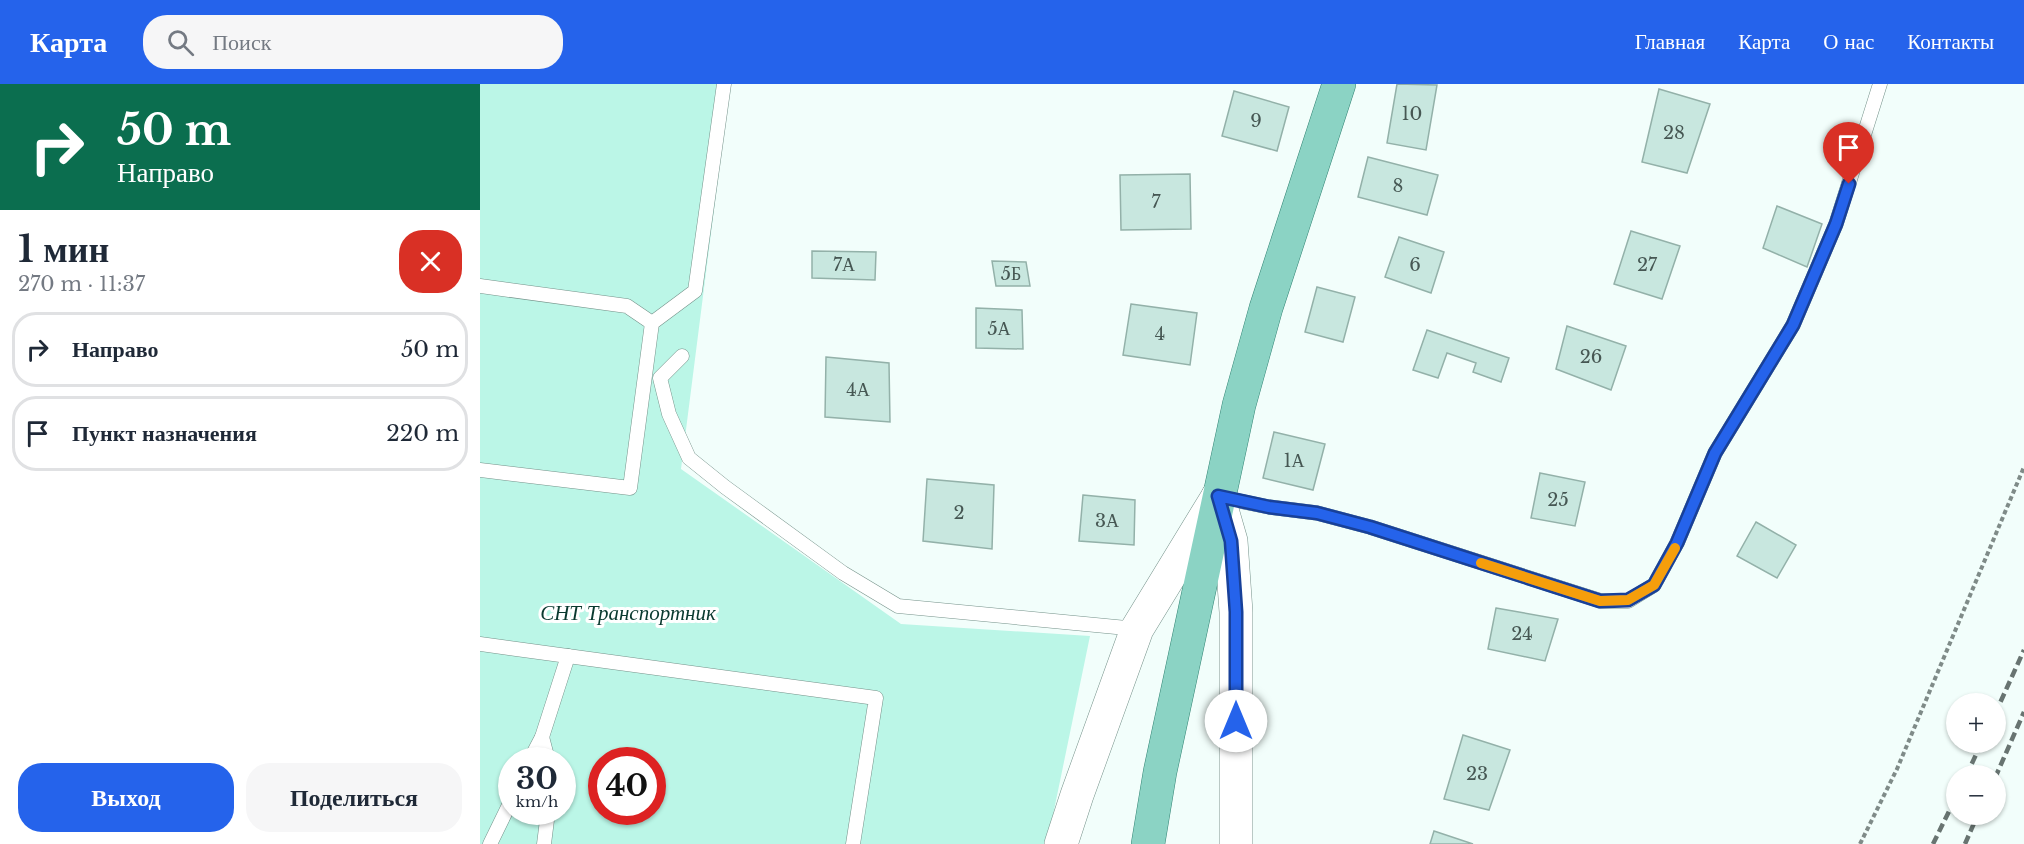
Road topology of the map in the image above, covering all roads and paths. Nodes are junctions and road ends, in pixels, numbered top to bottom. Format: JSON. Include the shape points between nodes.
{"nodes":[{"id":1,"x":724,"y":84,"type":"edge"},
{"id":2,"x":1339,"y":84,"type":"edge"},
{"id":3,"x":1880,"y":84,"type":"edge"},
{"id":4,"x":480,"y":286,"type":"edge"},
{"id":5,"x":652,"y":322,"type":"junction"},
{"id":6,"x":682,"y":356,"type":"dead end"},
{"id":7,"x":2024,"y":467,"type":"edge"},
{"id":8,"x":480,"y":470,"type":"edge"},
{"id":9,"x":1218,"y":496,"type":"junction"},
{"id":10,"x":1137,"y":629,"type":"junction"},
{"id":11,"x":480,"y":644,"type":"edge"},
{"id":12,"x":568,"y":656,"type":"junction"},
{"id":13,"x":542,"y":737,"type":"junction"},
{"id":14,"x":537,"y":747,"type":"edge"},
{"id":15,"x":545,"y":747,"type":"edge"},
{"id":16,"x":499,"y":825,"type":"edge"},
{"id":17,"x":546,"y":825,"type":"edge"},
{"id":18,"x":490,"y":844,"type":"edge"},
{"id":19,"x":544,"y":844,"type":"edge"},
{"id":20,"x":853,"y":844,"type":"edge"},
{"id":21,"x":1061,"y":844,"type":"edge"},
{"id":22,"x":1148,"y":844,"type":"edge"},
{"id":23,"x":1236,"y":844,"type":"edge"},
{"id":24,"x":1860,"y":844,"type":"edge"}],
"edges":[{"from":1,"to":5,"type":"lane","via":[[695,291]]},
{"from":2,"to":9,"type":"main road","via":[[1266,308]]},
{"from":3,"to":9,"type":"lane","via":[[1836,224],[1793,325],[1715,453],[1677,543],[1654,585],[1628,600],[1600,601],[1338,518]]},
{"from":4,"to":5,"type":"lane","via":[[627,306]]},
{"from":5,"to":8,"type":"lane","via":[[630,488]]},
{"from":6,"to":10,"type":"lane","via":[[660,378],[669,414],[689,458],[843,573],[898,606]]},
{"from":7,"to":24,"type":"path","via":[[1897,769]]},
{"from":9,"to":10,"type":"street"},
{"from":9,"to":22,"type":"main road"},
{"from":9,"to":23,"type":"street","via":[[1231,541],[1236,612]]},
{"from":10,"to":21,"type":"street"},
{"from":11,"to":12,"type":"lane"},
{"from":12,"to":13,"type":"lane"},
{"from":12,"to":20,"type":"lane","via":[[876,698]]},
{"from":13,"to":14,"type":"lane"},
{"from":13,"to":15,"type":"lane"},
{"from":16,"to":18,"type":"lane"},
{"from":17,"to":19,"type":"lane"}]}
